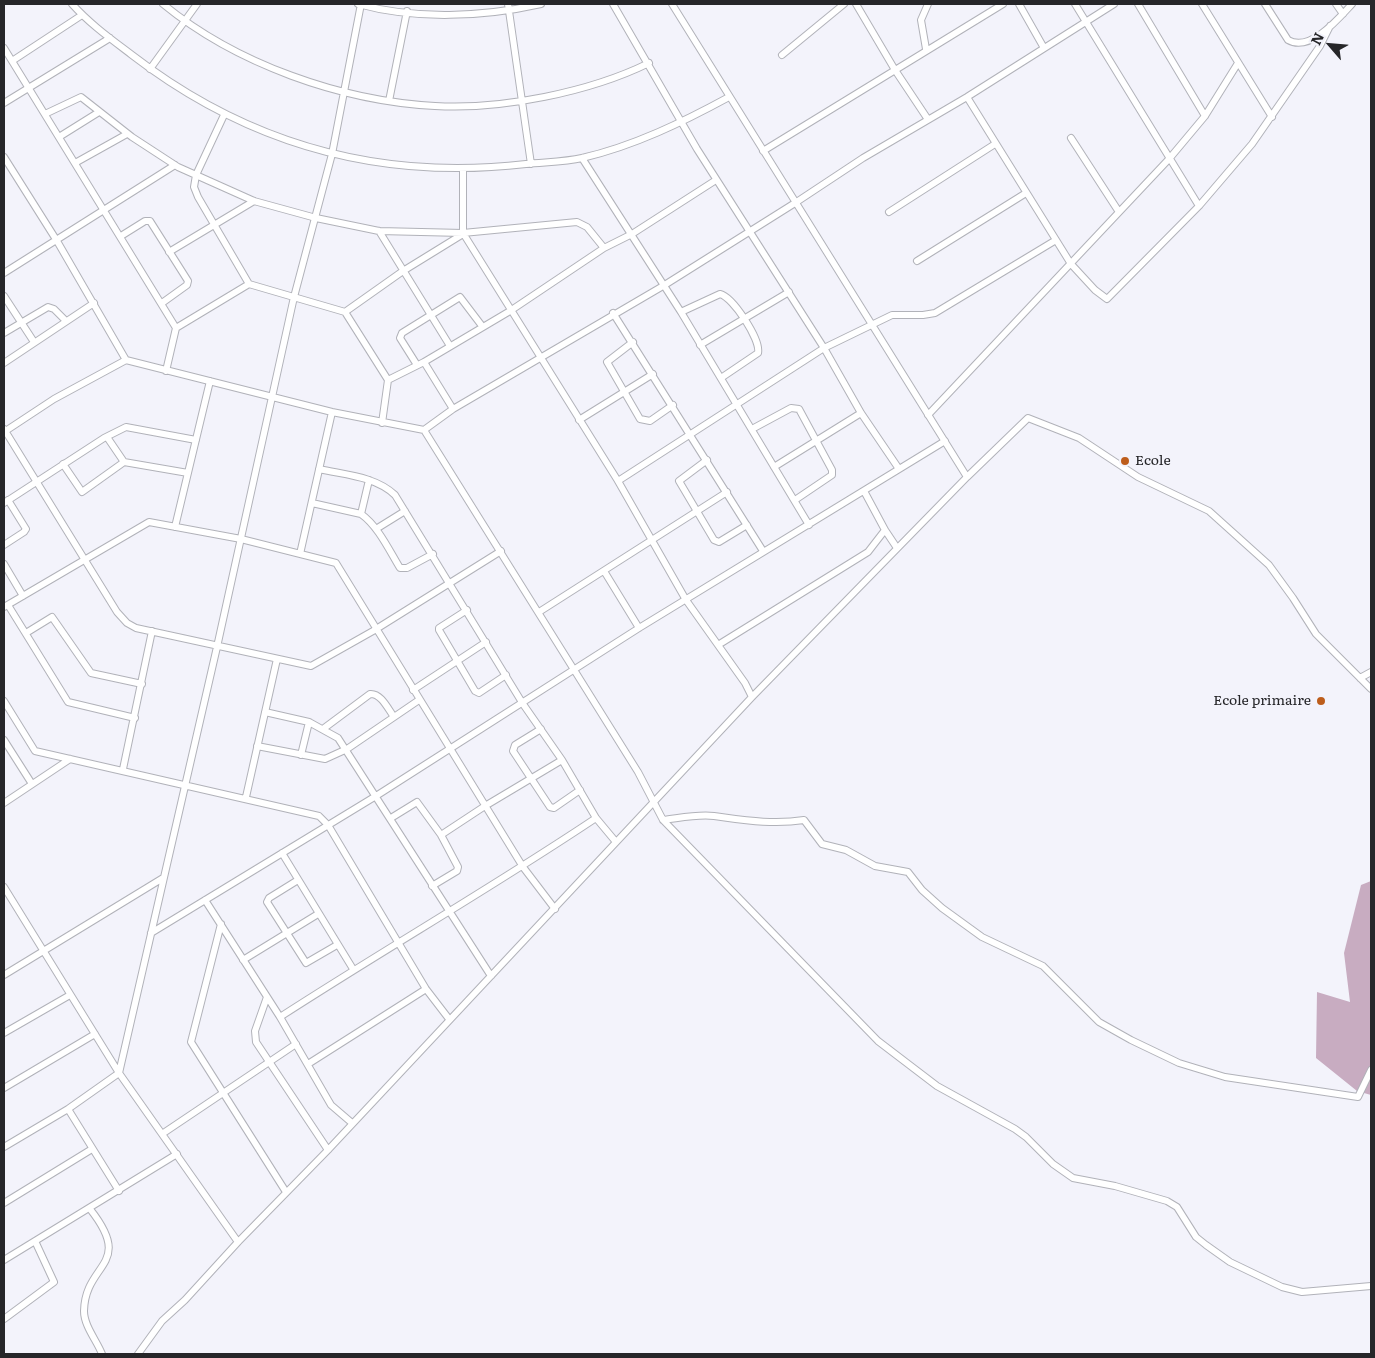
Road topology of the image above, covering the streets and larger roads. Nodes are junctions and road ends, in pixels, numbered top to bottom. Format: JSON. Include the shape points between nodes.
{"nodes":[{"id":1,"x":72,"y":4,"type":"edge"},
{"id":2,"x":163,"y":4,"type":"edge"},
{"id":3,"x":197,"y":4,"type":"edge"},
{"id":4,"x":360,"y":4,"type":"edge"},
{"id":5,"x":541,"y":4,"type":"edge"},
{"id":6,"x":612,"y":4,"type":"edge"},
{"id":7,"x":672,"y":4,"type":"edge"},
{"id":8,"x":844,"y":4,"type":"edge"},
{"id":9,"x":856,"y":4,"type":"edge"},
{"id":10,"x":928,"y":4,"type":"edge"},
{"id":11,"x":1003,"y":4,"type":"edge"},
{"id":12,"x":1019,"y":4,"type":"edge"},
{"id":13,"x":1074,"y":4,"type":"edge"},
{"id":14,"x":1114,"y":4,"type":"edge"},
{"id":15,"x":1138,"y":4,"type":"edge"},
{"id":16,"x":1202,"y":4,"type":"edge"},
{"id":17,"x":1265,"y":4,"type":"edge"},
{"id":18,"x":1336,"y":4,"type":"edge"},
{"id":19,"x":1352,"y":4,"type":"edge"},
{"id":20,"x":509,"y":7,"type":"edge"},
{"id":21,"x":407,"y":11,"type":"junction"},
{"id":22,"x":1343,"y":14,"type":"junction"},
{"id":23,"x":82,"y":15,"type":"junction"},
{"id":24,"x":186,"y":20,"type":"junction"},
{"id":25,"x":1086,"y":22,"type":"junction"},
{"id":26,"x":1330,"y":26,"type":"junction"},
{"id":27,"x":110,"y":38,"type":"junction"},
{"id":28,"x":4,"y":48,"type":"edge"},
{"id":29,"x":1044,"y":48,"type":"junction"},
{"id":30,"x":926,"y":49,"type":"junction"},
{"id":31,"x":782,"y":55,"type":"dead end"},
{"id":32,"x":12,"y":60,"type":"junction"},
{"id":33,"x":649,"y":63,"type":"junction"},
{"id":34,"x":1238,"y":63,"type":"junction"},
{"id":35,"x":150,"y":69,"type":"junction"},
{"id":36,"x":895,"y":70,"type":"junction"},
{"id":37,"x":29,"y":88,"type":"junction"},
{"id":38,"x":344,"y":91,"type":"junction"},
{"id":39,"x":729,"y":97,"type":"junction"},
{"id":40,"x":967,"y":97,"type":"junction"},
{"id":41,"x":522,"y":99,"type":"junction"},
{"id":42,"x":389,"y":100,"type":"junction"},
{"id":43,"x":4,"y":103,"type":"edge"},
{"id":44,"x":98,"y":112,"type":"junction"},
{"id":45,"x":45,"y":114,"type":"junction"},
{"id":46,"x":224,"y":115,"type":"junction"},
{"id":47,"x":1205,"y":116,"type":"junction"},
{"id":48,"x":1272,"y":116,"type":"junction"},
{"id":49,"x":927,"y":118,"type":"junction"},
{"id":50,"x":682,"y":123,"type":"junction"},
{"id":51,"x":127,"y":134,"type":"junction"},
{"id":52,"x":59,"y":136,"type":"junction"},
{"id":53,"x":1072,"y":138,"type":"dead end"},
{"id":54,"x":995,"y":144,"type":"junction"},
{"id":55,"x":763,"y":151,"type":"junction"},
{"id":56,"x":332,"y":154,"type":"junction"},
{"id":57,"x":4,"y":157,"type":"edge"},
{"id":58,"x":582,"y":158,"type":"junction"},
{"id":59,"x":1169,"y":159,"type":"junction"},
{"id":60,"x":76,"y":163,"type":"junction"},
{"id":61,"x":531,"y":164,"type":"junction"},
{"id":62,"x":175,"y":165,"type":"junction"},
{"id":63,"x":6,"y":166,"type":"edge"},
{"id":64,"x":462,"y":170,"type":"junction"},
{"id":65,"x":196,"y":175,"type":"junction"},
{"id":66,"x":716,"y":180,"type":"junction"},
{"id":67,"x":1026,"y":193,"type":"junction"},
{"id":68,"x":254,"y":201,"type":"junction"},
{"id":69,"x":795,"y":203,"type":"junction"},
{"id":70,"x":1199,"y":206,"type":"junction"},
{"id":71,"x":104,"y":210,"type":"junction"},
{"id":72,"x":890,"y":212,"type":"dead end"},
{"id":73,"x":1119,"y":212,"type":"junction"},
{"id":74,"x":316,"y":218,"type":"junction"},
{"id":75,"x":214,"y":223,"type":"junction"},
{"id":76,"x":379,"y":230,"type":"junction"},
{"id":77,"x":750,"y":230,"type":"junction"},
{"id":78,"x":464,"y":233,"type":"junction"},
{"id":79,"x":632,"y":234,"type":"junction"},
{"id":80,"x":121,"y":236,"type":"junction"},
{"id":81,"x":1056,"y":240,"type":"junction"},
{"id":82,"x":57,"y":241,"type":"junction"},
{"id":83,"x":604,"y":248,"type":"junction"},
{"id":84,"x":169,"y":252,"type":"junction"},
{"id":85,"x":917,"y":261,"type":"dead end"},
{"id":86,"x":1071,"y":264,"type":"junction"},
{"id":87,"x":403,"y":271,"type":"junction"},
{"id":88,"x":4,"y":273,"type":"edge"},
{"id":89,"x":250,"y":284,"type":"junction"},
{"id":90,"x":663,"y":286,"type":"junction"},
{"id":91,"x":789,"y":292,"type":"junction"},
{"id":92,"x":4,"y":296,"type":"edge"},
{"id":93,"x":294,"y":297,"type":"junction"},
{"id":94,"x":94,"y":303,"type":"junction"},
{"id":95,"x":162,"y":303,"type":"junction"},
{"id":96,"x":510,"y":311,"type":"junction"},
{"id":97,"x":345,"y":312,"type":"junction"},
{"id":98,"x":681,"y":312,"type":"junction"},
{"id":99,"x":614,"y":313,"type":"junction"},
{"id":100,"x":431,"y":315,"type":"junction"},
{"id":101,"x":744,"y":318,"type":"junction"},
{"id":102,"x":66,"y":321,"type":"junction"},
{"id":103,"x":21,"y":322,"type":"junction"},
{"id":104,"x":872,"y":325,"type":"junction"},
{"id":105,"x":482,"y":326,"type":"junction"},
{"id":106,"x":176,"y":328,"type":"junction"},
{"id":107,"x":4,"y":333,"type":"edge"},
{"id":108,"x":34,"y":342,"type":"junction"},
{"id":109,"x":632,"y":342,"type":"junction"},
{"id":110,"x":700,"y":345,"type":"junction"},
{"id":111,"x":450,"y":346,"type":"junction"},
{"id":112,"x":824,"y":348,"type":"junction"},
{"id":113,"x":540,"y":358,"type":"junction"},
{"id":114,"x":126,"y":360,"type":"junction"},
{"id":115,"x":4,"y":363,"type":"edge"},
{"id":116,"x":421,"y":363,"type":"junction"},
{"id":117,"x":166,"y":372,"type":"junction"},
{"id":118,"x":653,"y":374,"type":"junction"},
{"id":119,"x":720,"y":378,"type":"junction"},
{"id":120,"x":388,"y":380,"type":"junction"},
{"id":121,"x":210,"y":381,"type":"junction"},
{"id":122,"x":624,"y":392,"type":"junction"},
{"id":123,"x":272,"y":397,"type":"junction"},
{"id":124,"x":673,"y":405,"type":"junction"},
{"id":125,"x":737,"y":406,"type":"junction"},
{"id":126,"x":453,"y":409,"type":"junction"},
{"id":127,"x":332,"y":412,"type":"junction"},
{"id":128,"x":861,"y":413,"type":"junction"},
{"id":129,"x":928,"y":415,"type":"junction"},
{"id":130,"x":579,"y":420,"type":"junction"},
{"id":131,"x":382,"y":423,"type":"junction"},
{"id":132,"x":752,"y":429,"type":"junction"},
{"id":133,"x":424,"y":430,"type":"junction"},
{"id":134,"x":4,"y":431,"type":"edge"},
{"id":135,"x":692,"y":434,"type":"junction"},
{"id":136,"x":107,"y":437,"type":"junction"},
{"id":137,"x":196,"y":440,"type":"junction"},
{"id":138,"x":816,"y":441,"type":"junction"},
{"id":139,"x":944,"y":441,"type":"junction"},
{"id":140,"x":707,"y":460,"type":"junction"},
{"id":141,"x":124,"y":462,"type":"junction"},
{"id":142,"x":63,"y":464,"type":"junction"},
{"id":143,"x":774,"y":467,"type":"junction"},
{"id":144,"x":319,"y":469,"type":"junction"},
{"id":145,"x":899,"y":469,"type":"junction"},
{"id":146,"x":188,"y":473,"type":"junction"},
{"id":147,"x":967,"y":476,"type":"junction"},
{"id":148,"x":37,"y":480,"type":"junction"},
{"id":149,"x":369,"y":480,"type":"junction"},
{"id":150,"x":618,"y":481,"type":"junction"},
{"id":151,"x":864,"y":491,"type":"junction"},
{"id":152,"x":727,"y":492,"type":"junction"},
{"id":153,"x":795,"y":500,"type":"junction"},
{"id":154,"x":6,"y":501,"type":"edge"},
{"id":155,"x":312,"y":503,"type":"junction"},
{"id":156,"x":405,"y":511,"type":"junction"},
{"id":157,"x":698,"y":511,"type":"junction"},
{"id":158,"x":361,"y":514,"type":"junction"},
{"id":159,"x":747,"y":525,"type":"junction"},
{"id":160,"x":809,"y":525,"type":"junction"},
{"id":161,"x":175,"y":527,"type":"junction"},
{"id":162,"x":376,"y":529,"type":"junction"},
{"id":163,"x":885,"y":530,"type":"junction"},
{"id":164,"x":241,"y":539,"type":"junction"},
{"id":165,"x":654,"y":540,"type":"junction"},
{"id":166,"x":4,"y":545,"type":"edge"},
{"id":167,"x":897,"y":548,"type":"junction"},
{"id":168,"x":501,"y":551,"type":"junction"},
{"id":169,"x":763,"y":551,"type":"junction"},
{"id":170,"x":300,"y":554,"type":"junction"},
{"id":171,"x":433,"y":554,"type":"junction"},
{"id":172,"x":84,"y":560,"type":"junction"},
{"id":173,"x":4,"y":564,"type":"edge"},
{"id":174,"x":604,"y":571,"type":"junction"},
{"id":175,"x":449,"y":582,"type":"junction"},
{"id":176,"x":23,"y":596,"type":"junction"},
{"id":177,"x":686,"y":600,"type":"junction"},
{"id":178,"x":6,"y":606,"type":"edge"},
{"id":179,"x":467,"y":610,"type":"junction"},
{"id":180,"x":539,"y":612,"type":"junction"},
{"id":181,"x":639,"y":628,"type":"junction"},
{"id":182,"x":376,"y":629,"type":"junction"},
{"id":183,"x":152,"y":631,"type":"junction"},
{"id":184,"x":26,"y":633,"type":"junction"},
{"id":185,"x":486,"y":642,"type":"junction"},
{"id":186,"x":718,"y":645,"type":"junction"},
{"id":187,"x":218,"y":647,"type":"junction"},
{"id":188,"x":277,"y":659,"type":"junction"},
{"id":189,"x":458,"y":662,"type":"junction"},
{"id":190,"x":575,"y":670,"type":"junction"},
{"id":191,"x":1371,"y":672,"type":"edge"},
{"id":192,"x":506,"y":675,"type":"junction"},
{"id":193,"x":1360,"y":678,"type":"junction"},
{"id":194,"x":142,"y":684,"type":"junction"},
{"id":195,"x":1371,"y":689,"type":"edge"},
{"id":196,"x":413,"y":690,"type":"junction"},
{"id":197,"x":752,"y":697,"type":"junction"},
{"id":198,"x":419,"y":700,"type":"junction"},
{"id":199,"x":4,"y":701,"type":"edge"},
{"id":200,"x":524,"y":704,"type":"junction"},
{"id":201,"x":265,"y":712,"type":"junction"},
{"id":202,"x":394,"y":717,"type":"junction"},
{"id":203,"x":135,"y":718,"type":"junction"},
{"id":204,"x":309,"y":722,"type":"junction"},
{"id":205,"x":323,"y":729,"type":"junction"},
{"id":206,"x":541,"y":729,"type":"junction"},
{"id":207,"x":4,"y":740,"type":"edge"},
{"id":208,"x":257,"y":746,"type":"junction"},
{"id":209,"x":347,"y":749,"type":"junction"},
{"id":210,"x":451,"y":749,"type":"junction"},
{"id":211,"x":301,"y":755,"type":"junction"},
{"id":212,"x":70,"y":759,"type":"junction"},
{"id":213,"x":562,"y":760,"type":"junction"},
{"id":214,"x":123,"y":770,"type":"junction"},
{"id":215,"x":531,"y":779,"type":"junction"},
{"id":216,"x":32,"y":784,"type":"junction"},
{"id":217,"x":186,"y":784,"type":"junction"},
{"id":218,"x":580,"y":790,"type":"junction"},
{"id":219,"x":376,"y":796,"type":"junction"},
{"id":220,"x":246,"y":797,"type":"junction"},
{"id":221,"x":654,"y":802,"type":"junction"},
{"id":222,"x":4,"y":803,"type":"edge"},
{"id":223,"x":485,"y":806,"type":"junction"},
{"id":224,"x":391,"y":818,"type":"junction"},
{"id":225,"x":596,"y":818,"type":"junction"},
{"id":226,"x":663,"y":820,"type":"junction"},
{"id":227,"x":328,"y":825,"type":"junction"},
{"id":228,"x":441,"y":835,"type":"junction"},
{"id":229,"x":616,"y":842,"type":"junction"},
{"id":230,"x":282,"y":853,"type":"junction"},
{"id":231,"x":523,"y":867,"type":"junction"},
{"id":232,"x":163,"y":878,"type":"junction"},
{"id":233,"x":298,"y":880,"type":"junction"},
{"id":234,"x":4,"y":886,"type":"edge"},
{"id":235,"x":432,"y":886,"type":"junction"},
{"id":236,"x":205,"y":900,"type":"junction"},
{"id":237,"x":555,"y":909,"type":"junction"},
{"id":238,"x":448,"y":912,"type":"junction"},
{"id":239,"x":318,"y":914,"type":"junction"},
{"id":240,"x":221,"y":924,"type":"junction"},
{"id":241,"x":151,"y":933,"type":"junction"},
{"id":242,"x":287,"y":933,"type":"junction"},
{"id":243,"x":399,"y":942,"type":"junction"},
{"id":244,"x":338,"y":945,"type":"junction"},
{"id":245,"x":45,"y":952,"type":"junction"},
{"id":246,"x":244,"y":960,"type":"junction"},
{"id":247,"x":353,"y":970,"type":"junction"},
{"id":248,"x":4,"y":975,"type":"edge"},
{"id":249,"x":490,"y":976,"type":"junction"},
{"id":250,"x":426,"y":989,"type":"junction"},
{"id":251,"x":70,"y":994,"type":"junction"},
{"id":252,"x":267,"y":997,"type":"junction"},
{"id":253,"x":280,"y":1017,"type":"junction"},
{"id":254,"x":448,"y":1019,"type":"junction"},
{"id":255,"x":4,"y":1033,"type":"edge"},
{"id":256,"x":96,"y":1034,"type":"junction"},
{"id":257,"x":296,"y":1044,"type":"junction"},
{"id":258,"x":269,"y":1061,"type":"junction"},
{"id":259,"x":308,"y":1064,"type":"junction"},
{"id":260,"x":1371,"y":1070,"type":"edge"},
{"id":261,"x":120,"y":1073,"type":"junction"},
{"id":262,"x":4,"y":1088,"type":"edge"},
{"id":263,"x":223,"y":1093,"type":"junction"},
{"id":264,"x":68,"y":1109,"type":"junction"},
{"id":265,"x":352,"y":1123,"type":"junction"},
{"id":266,"x":162,"y":1134,"type":"junction"},
{"id":267,"x":4,"y":1147,"type":"edge"},
{"id":268,"x":92,"y":1149,"type":"junction"},
{"id":269,"x":328,"y":1150,"type":"junction"},
{"id":270,"x":177,"y":1154,"type":"junction"},
{"id":271,"x":119,"y":1191,"type":"junction"},
{"id":272,"x":286,"y":1192,"type":"junction"},
{"id":273,"x":4,"y":1204,"type":"edge"},
{"id":274,"x":90,"y":1209,"type":"junction"},
{"id":275,"x":35,"y":1242,"type":"junction"},
{"id":276,"x":238,"y":1242,"type":"junction"},
{"id":277,"x":4,"y":1260,"type":"edge"},
{"id":278,"x":1371,"y":1286,"type":"edge"},
{"id":279,"x":4,"y":1319,"type":"edge"},
{"id":280,"x":102,"y":1354,"type":"edge"},
{"id":281,"x":138,"y":1354,"type":"edge"}],
"edges":[{"from":1,"to":23,"type":"street"},
{"from":2,"to":24,"type":"street"},
{"from":3,"to":24,"type":"street"},
{"from":4,"to":21,"type":"street"},
{"from":4,"to":38,"type":"street"},
{"from":5,"to":20,"type":"street"},
{"from":6,"to":33,"type":"street"},
{"from":7,"to":39,"type":"street"},
{"from":8,"to":31,"type":"street"},
{"from":9,"to":36,"type":"street"},
{"from":10,"to":30,"type":"street","via":[[921,20]]},
{"from":11,"to":30,"type":"street"},
{"from":12,"to":29,"type":"street"},
{"from":13,"to":25,"type":"street"},
{"from":14,"to":25,"type":"street"},
{"from":15,"to":47,"type":"street"},
{"from":16,"to":34,"type":"street"},
{"from":17,"to":26,"type":"street","via":[[1291,42],[1308,41]]},
{"from":18,"to":22,"type":"street"},
{"from":19,"to":22,"type":"street"},
{"from":20,"to":21,"type":"street","via":[[439,15]]},
{"from":20,"to":41,"type":"street"},
{"from":21,"to":42,"type":"street"},
{"from":22,"to":26,"type":"street"},
{"from":23,"to":27,"type":"street"},
{"from":23,"to":32,"type":"street"},
{"from":24,"to":35,"type":"street"},
{"from":24,"to":38,"type":"street","via":[[208,36],[266,66]]},
{"from":25,"to":29,"type":"street"},
{"from":25,"to":59,"type":"street"},
{"from":26,"to":48,"type":"street"},
{"from":27,"to":35,"type":"street"},
{"from":27,"to":37,"type":"street"},
{"from":28,"to":32,"type":"street"},
{"from":29,"to":40,"type":"street"},
{"from":30,"to":36,"type":"street"},
{"from":32,"to":37,"type":"street"},
{"from":33,"to":41,"type":"street","via":[[593,85]]},
{"from":33,"to":50,"type":"street"},
{"from":34,"to":47,"type":"street"},
{"from":34,"to":48,"type":"street"},
{"from":35,"to":46,"type":"street"},
{"from":36,"to":49,"type":"street"},
{"from":36,"to":55,"type":"street"},
{"from":37,"to":43,"type":"street"},
{"from":37,"to":45,"type":"street"},
{"from":38,"to":42,"type":"street"},
{"from":38,"to":56,"type":"street"},
{"from":39,"to":50,"type":"street"},
{"from":39,"to":55,"type":"street"},
{"from":40,"to":49,"type":"street"},
{"from":40,"to":54,"type":"street"},
{"from":41,"to":42,"type":"street","via":[[487,105],[436,106]]},
{"from":41,"to":61,"type":"street"},
{"from":44,"to":45,"type":"street","via":[[79,97]]},
{"from":44,"to":51,"type":"street"},
{"from":44,"to":52,"type":"street"},
{"from":45,"to":52,"type":"street"},
{"from":46,"to":56,"type":"street"},
{"from":46,"to":65,"type":"street"},
{"from":47,"to":59,"type":"street"},
{"from":48,"to":70,"type":"street"},
{"from":49,"to":69,"type":"street"},
{"from":50,"to":58,"type":"street"},
{"from":50,"to":66,"type":"street"},
{"from":51,"to":60,"type":"street"},
{"from":51,"to":62,"type":"street"},
{"from":52,"to":60,"type":"street"},
{"from":53,"to":73,"type":"street"},
{"from":54,"to":67,"type":"street"},
{"from":54,"to":72,"type":"street"},
{"from":55,"to":69,"type":"street"},
{"from":56,"to":64,"type":"street","via":[[403,167]]},
{"from":56,"to":74,"type":"street"},
{"from":57,"to":63,"type":"street"},
{"from":58,"to":61,"type":"street"},
{"from":58,"to":79,"type":"street"},
{"from":59,"to":70,"type":"street"},
{"from":59,"to":73,"type":"street"},
{"from":60,"to":71,"type":"street"},
{"from":61,"to":64,"type":"street"},
{"from":62,"to":65,"type":"street"},
{"from":62,"to":71,"type":"street"},
{"from":63,"to":82,"type":"street"},
{"from":64,"to":78,"type":"street"},
{"from":65,"to":68,"type":"street"},
{"from":65,"to":75,"type":"street","via":[[195,190]]},
{"from":66,"to":77,"type":"street"},
{"from":66,"to":79,"type":"street"},
{"from":67,"to":81,"type":"street"},
{"from":67,"to":85,"type":"street"},
{"from":68,"to":74,"type":"street"},
{"from":68,"to":75,"type":"street"},
{"from":69,"to":77,"type":"street"},
{"from":69,"to":104,"type":"street"},
{"from":70,"to":86,"type":"street","via":[[1107,298]]},
{"from":71,"to":80,"type":"street"},
{"from":71,"to":82,"type":"street"},
{"from":73,"to":86,"type":"street"},
{"from":74,"to":76,"type":"street"},
{"from":74,"to":93,"type":"street"},
{"from":75,"to":84,"type":"street"},
{"from":75,"to":89,"type":"street"},
{"from":76,"to":78,"type":"street"},
{"from":76,"to":87,"type":"street"},
{"from":77,"to":90,"type":"street"},
{"from":77,"to":91,"type":"street"},
{"from":78,"to":83,"type":"street","via":[[577,222],[587,227]]},
{"from":78,"to":87,"type":"street"},
{"from":78,"to":96,"type":"street"},
{"from":79,"to":83,"type":"street"},
{"from":79,"to":90,"type":"street"},
{"from":80,"to":84,"type":"street","via":[[148,221]]},
{"from":80,"to":95,"type":"street"},
{"from":81,"to":86,"type":"street"},
{"from":81,"to":104,"type":"street","via":[[935,313],[892,315]]},
{"from":82,"to":88,"type":"street"},
{"from":82,"to":94,"type":"street"},
{"from":83,"to":96,"type":"street"},
{"from":84,"to":95,"type":"street","via":[[189,283]]},
{"from":86,"to":129,"type":"street"},
{"from":87,"to":97,"type":"street"},
{"from":87,"to":100,"type":"street"},
{"from":89,"to":93,"type":"street"},
{"from":89,"to":106,"type":"street"},
{"from":90,"to":98,"type":"street"},
{"from":90,"to":99,"type":"street"},
{"from":91,"to":101,"type":"street"},
{"from":91,"to":112,"type":"street"},
{"from":92,"to":103,"type":"street"},
{"from":93,"to":97,"type":"street"},
{"from":93,"to":123,"type":"street"},
{"from":94,"to":102,"type":"street"},
{"from":94,"to":114,"type":"street"},
{"from":95,"to":106,"type":"street"},
{"from":96,"to":105,"type":"street"},
{"from":96,"to":113,"type":"street"},
{"from":97,"to":120,"type":"street"},
{"from":98,"to":101,"type":"street","via":[[720,294],[726,295]]},
{"from":98,"to":110,"type":"street"},
{"from":99,"to":109,"type":"street"},
{"from":99,"to":113,"type":"street"},
{"from":100,"to":105,"type":"street","via":[[462,297]]},
{"from":100,"to":111,"type":"street"},
{"from":100,"to":116,"type":"street","via":[[400,336]]},
{"from":101,"to":110,"type":"street"},
{"from":101,"to":119,"type":"street","via":[[758,344],[758,354]]},
{"from":102,"to":103,"type":"street","via":[[48,307]]},
{"from":102,"to":108,"type":"street"},
{"from":103,"to":107,"type":"street"},
{"from":103,"to":108,"type":"street"},
{"from":104,"to":112,"type":"street"},
{"from":104,"to":129,"type":"street"},
{"from":105,"to":111,"type":"street"},
{"from":106,"to":117,"type":"street"},
{"from":108,"to":115,"type":"street"},
{"from":109,"to":118,"type":"street"},
{"from":109,"to":122,"type":"street","via":[[607,362]]},
{"from":110,"to":119,"type":"street"},
{"from":111,"to":116,"type":"street"},
{"from":112,"to":125,"type":"street"},
{"from":112,"to":128,"type":"street"},
{"from":113,"to":126,"type":"street"},
{"from":113,"to":130,"type":"street"},
{"from":114,"to":117,"type":"street"},
{"from":114,"to":134,"type":"street"},
{"from":116,"to":120,"type":"street"},
{"from":116,"to":126,"type":"street"},
{"from":117,"to":121,"type":"street"},
{"from":118,"to":122,"type":"street"},
{"from":118,"to":124,"type":"street"},
{"from":119,"to":125,"type":"street"},
{"from":120,"to":131,"type":"street"},
{"from":121,"to":123,"type":"street"},
{"from":121,"to":137,"type":"street"},
{"from":122,"to":124,"type":"street","via":[[644,422]]},
{"from":122,"to":130,"type":"street"},
{"from":123,"to":127,"type":"street"},
{"from":123,"to":164,"type":"street"},
{"from":124,"to":135,"type":"street"},
{"from":125,"to":132,"type":"street"},
{"from":125,"to":135,"type":"street"},
{"from":126,"to":133,"type":"street"},
{"from":127,"to":131,"type":"street"},
{"from":127,"to":144,"type":"street"},
{"from":128,"to":138,"type":"street"},
{"from":128,"to":145,"type":"street"},
{"from":129,"to":139,"type":"street"},
{"from":130,"to":150,"type":"street"},
{"from":131,"to":133,"type":"street"},
{"from":132,"to":138,"type":"street","via":[[794,408],[798,409]]},
{"from":132,"to":143,"type":"street"},
{"from":133,"to":168,"type":"street"},
{"from":134,"to":148,"type":"street"},
{"from":135,"to":140,"type":"street"},
{"from":135,"to":150,"type":"street"},
{"from":136,"to":137,"type":"street","via":[[126,427]]},
{"from":136,"to":141,"type":"street"},
{"from":136,"to":142,"type":"street"},
{"from":137,"to":146,"type":"street"},
{"from":138,"to":143,"type":"street"},
{"from":138,"to":153,"type":"street","via":[[832,467],[832,475]]},
{"from":139,"to":145,"type":"street"},
{"from":139,"to":147,"type":"street"},
{"from":140,"to":152,"type":"street"},
{"from":140,"to":157,"type":"street","via":[[679,481]]},
{"from":141,"to":142,"type":"street","via":[[82,492]]},
{"from":141,"to":146,"type":"street"},
{"from":142,"to":148,"type":"street"},
{"from":143,"to":153,"type":"street"},
{"from":144,"to":149,"type":"street"},
{"from":144,"to":155,"type":"street"},
{"from":145,"to":151,"type":"street"},
{"from":146,"to":161,"type":"street"},
{"from":147,"to":167,"type":"street"},
{"from":147,"to":193,"type":"street","via":[[1028,418],[1079,438],[1138,477],[1208,511],[1269,565],[1316,634]]},
{"from":148,"to":154,"type":"street"},
{"from":148,"to":172,"type":"street"},
{"from":149,"to":156,"type":"street","via":[[388,489]]},
{"from":149,"to":158,"type":"street"},
{"from":150,"to":165,"type":"street"},
{"from":151,"to":160,"type":"street"},
{"from":151,"to":163,"type":"street"},
{"from":152,"to":157,"type":"street"},
{"from":152,"to":159,"type":"street"},
{"from":153,"to":160,"type":"street"},
{"from":154,"to":166,"type":"street","via":[[26,529]]},
{"from":155,"to":158,"type":"street"},
{"from":155,"to":170,"type":"street"},
{"from":156,"to":162,"type":"street"},
{"from":156,"to":171,"type":"street"},
{"from":157,"to":159,"type":"street","via":[[717,542]]},
{"from":157,"to":165,"type":"street"},
{"from":158,"to":162,"type":"street"},
{"from":159,"to":169,"type":"street"},
{"from":160,"to":169,"type":"street"},
{"from":161,"to":164,"type":"street"},
{"from":161,"to":172,"type":"street","via":[[146,522]]},
{"from":162,"to":171,"type":"street","via":[[400,568],[407,568]]},
{"from":163,"to":167,"type":"street"},
{"from":163,"to":186,"type":"street","via":[[868,552]]},
{"from":164,"to":170,"type":"street"},
{"from":164,"to":187,"type":"street"},
{"from":165,"to":174,"type":"street"},
{"from":165,"to":177,"type":"street"},
{"from":167,"to":197,"type":"street"},
{"from":168,"to":175,"type":"street"},
{"from":168,"to":180,"type":"street"},
{"from":169,"to":177,"type":"street"},
{"from":170,"to":182,"type":"street","via":[[336,563]]},
{"from":171,"to":175,"type":"street"},
{"from":172,"to":176,"type":"street"},
{"from":172,"to":183,"type":"street","via":[[121,617],[136,628]]},
{"from":173,"to":176,"type":"street"},
{"from":174,"to":180,"type":"street"},
{"from":174,"to":181,"type":"street"},
{"from":175,"to":179,"type":"street"},
{"from":175,"to":182,"type":"street"},
{"from":176,"to":178,"type":"street"},
{"from":177,"to":181,"type":"street"},
{"from":177,"to":186,"type":"street"},
{"from":178,"to":184,"type":"street"},
{"from":179,"to":185,"type":"street"},
{"from":179,"to":189,"type":"street","via":[[439,629]]},
{"from":180,"to":190,"type":"street"},
{"from":181,"to":190,"type":"street"},
{"from":182,"to":188,"type":"street","via":[[311,666]]},
{"from":182,"to":196,"type":"street"},
{"from":183,"to":187,"type":"street"},
{"from":183,"to":194,"type":"street"},
{"from":184,"to":194,"type":"street","via":[[52,617],[91,673]]},
{"from":184,"to":203,"type":"street","via":[[68,702]]},
{"from":185,"to":189,"type":"street"},
{"from":185,"to":192,"type":"street"},
{"from":186,"to":197,"type":"street"},
{"from":187,"to":188,"type":"street"},
{"from":187,"to":217,"type":"street"},
{"from":188,"to":201,"type":"street"},
{"from":189,"to":192,"type":"street","via":[[477,693]]},
{"from":189,"to":196,"type":"street"},
{"from":190,"to":200,"type":"street"},
{"from":190,"to":221,"type":"street"},
{"from":191,"to":193,"type":"street"},
{"from":192,"to":200,"type":"street"},
{"from":193,"to":195,"type":"street"},
{"from":194,"to":203,"type":"street"},
{"from":196,"to":198,"type":"street"},
{"from":197,"to":221,"type":"street"},
{"from":198,"to":202,"type":"street"},
{"from":198,"to":210,"type":"street"},
{"from":199,"to":212,"type":"street","via":[[33,750]]},
{"from":200,"to":206,"type":"street"},
{"from":200,"to":210,"type":"street"},
{"from":201,"to":204,"type":"street"},
{"from":201,"to":208,"type":"street"},
{"from":202,"to":205,"type":"street","via":[[379,696],[370,694]]},
{"from":202,"to":209,"type":"street"},
{"from":203,"to":214,"type":"street"},
{"from":204,"to":205,"type":"street"},
{"from":204,"to":211,"type":"street"},
{"from":205,"to":209,"type":"street","via":[[337,736]]},
{"from":206,"to":213,"type":"street"},
{"from":206,"to":215,"type":"street","via":[[513,748]]},
{"from":207,"to":216,"type":"street"},
{"from":208,"to":211,"type":"street"},
{"from":208,"to":220,"type":"street"},
{"from":209,"to":211,"type":"street","via":[[325,759]]},
{"from":209,"to":219,"type":"street"},
{"from":210,"to":219,"type":"street"},
{"from":210,"to":223,"type":"street"},
{"from":212,"to":214,"type":"street"},
{"from":212,"to":216,"type":"street"},
{"from":213,"to":215,"type":"street"},
{"from":213,"to":218,"type":"street"},
{"from":214,"to":217,"type":"street"},
{"from":215,"to":218,"type":"street","via":[[548,806],[554,808]]},
{"from":215,"to":223,"type":"street"},
{"from":216,"to":222,"type":"street"},
{"from":217,"to":220,"type":"street"},
{"from":217,"to":232,"type":"street"},
{"from":218,"to":225,"type":"street"},
{"from":219,"to":224,"type":"street"},
{"from":219,"to":227,"type":"street"},
{"from":220,"to":227,"type":"street","via":[[312,813]]},
{"from":221,"to":226,"type":"street"},
{"from":221,"to":229,"type":"street"},
{"from":223,"to":228,"type":"street"},
{"from":223,"to":231,"type":"street"},
{"from":224,"to":228,"type":"street","via":[[417,802]]},
{"from":224,"to":235,"type":"street"},
{"from":225,"to":229,"type":"street"},
{"from":225,"to":231,"type":"street"},
{"from":226,"to":260,"type":"street","via":[[698,816],[769,822],[804,820],[822,844],[846,850],[875,866],[908,872],[922,890],[976,933],[1043,966],[1099,1022],[1180,1063],[1225,1078],[1358,1097]]},
{"from":226,"to":278,"type":"street","via":[[878,1041],[937,1086],[1026,1137],[1065,1174],[1167,1201],[1177,1207],[1206,1245],[1230,1262],[1282,1288],[1302,1292]]},
{"from":227,"to":230,"type":"street"},
{"from":227,"to":243,"type":"street"},
{"from":228,"to":235,"type":"street","via":[[458,868]]},
{"from":229,"to":237,"type":"street"},
{"from":230,"to":233,"type":"street"},
{"from":230,"to":236,"type":"street"},
{"from":231,"to":237,"type":"street"},
{"from":231,"to":238,"type":"street"},
{"from":232,"to":241,"type":"street"},
{"from":232,"to":245,"type":"street"},
{"from":233,"to":239,"type":"street"},
{"from":233,"to":242,"type":"street","via":[[267,900]]},
{"from":234,"to":245,"type":"street"},
{"from":235,"to":238,"type":"street"},
{"from":236,"to":240,"type":"street"},
{"from":236,"to":241,"type":"street"},
{"from":237,"to":249,"type":"street"},
{"from":238,"to":243,"type":"street"},
{"from":238,"to":249,"type":"street"},
{"from":239,"to":242,"type":"street"},
{"from":239,"to":244,"type":"street"},
{"from":240,"to":246,"type":"street"},
{"from":240,"to":263,"type":"street","via":[[190,1042]]},
{"from":241,"to":261,"type":"street"},
{"from":242,"to":244,"type":"street","via":[[306,963]]},
{"from":242,"to":246,"type":"street"},
{"from":243,"to":247,"type":"street"},
{"from":243,"to":250,"type":"street"},
{"from":244,"to":247,"type":"street"},
{"from":245,"to":248,"type":"street"},
{"from":245,"to":251,"type":"street"},
{"from":246,"to":252,"type":"street"},
{"from":247,"to":253,"type":"street"},
{"from":249,"to":254,"type":"street"},
{"from":250,"to":254,"type":"street"},
{"from":250,"to":259,"type":"street"},
{"from":251,"to":255,"type":"street"},
{"from":251,"to":256,"type":"street"},
{"from":252,"to":253,"type":"street"},
{"from":252,"to":258,"type":"street","via":[[254,1036]]},
{"from":253,"to":257,"type":"street"},
{"from":254,"to":265,"type":"street"},
{"from":256,"to":261,"type":"street"},
{"from":256,"to":262,"type":"street"},
{"from":257,"to":258,"type":"street"},
{"from":257,"to":259,"type":"street"},
{"from":258,"to":263,"type":"street"},
{"from":258,"to":269,"type":"street"},
{"from":259,"to":265,"type":"street","via":[[331,1105]]},
{"from":261,"to":264,"type":"street"},
{"from":261,"to":266,"type":"street"},
{"from":263,"to":266,"type":"street"},
{"from":263,"to":272,"type":"street"},
{"from":264,"to":267,"type":"street"},
{"from":264,"to":268,"type":"street"},
{"from":265,"to":269,"type":"street"},
{"from":266,"to":270,"type":"street"},
{"from":268,"to":271,"type":"street"},
{"from":268,"to":273,"type":"street"},
{"from":269,"to":272,"type":"street"},
{"from":270,"to":271,"type":"street"},
{"from":270,"to":276,"type":"street"},
{"from":271,"to":274,"type":"street"},
{"from":272,"to":276,"type":"street"},
{"from":274,"to":275,"type":"street"},
{"from":274,"to":280,"type":"street","via":[[104,1226],[108,1245],[106,1263],[88,1288],[84,1313]]},
{"from":275,"to":277,"type":"street"},
{"from":275,"to":279,"type":"street","via":[[54,1282]]},
{"from":276,"to":281,"type":"street","via":[[162,1321]]}]}
